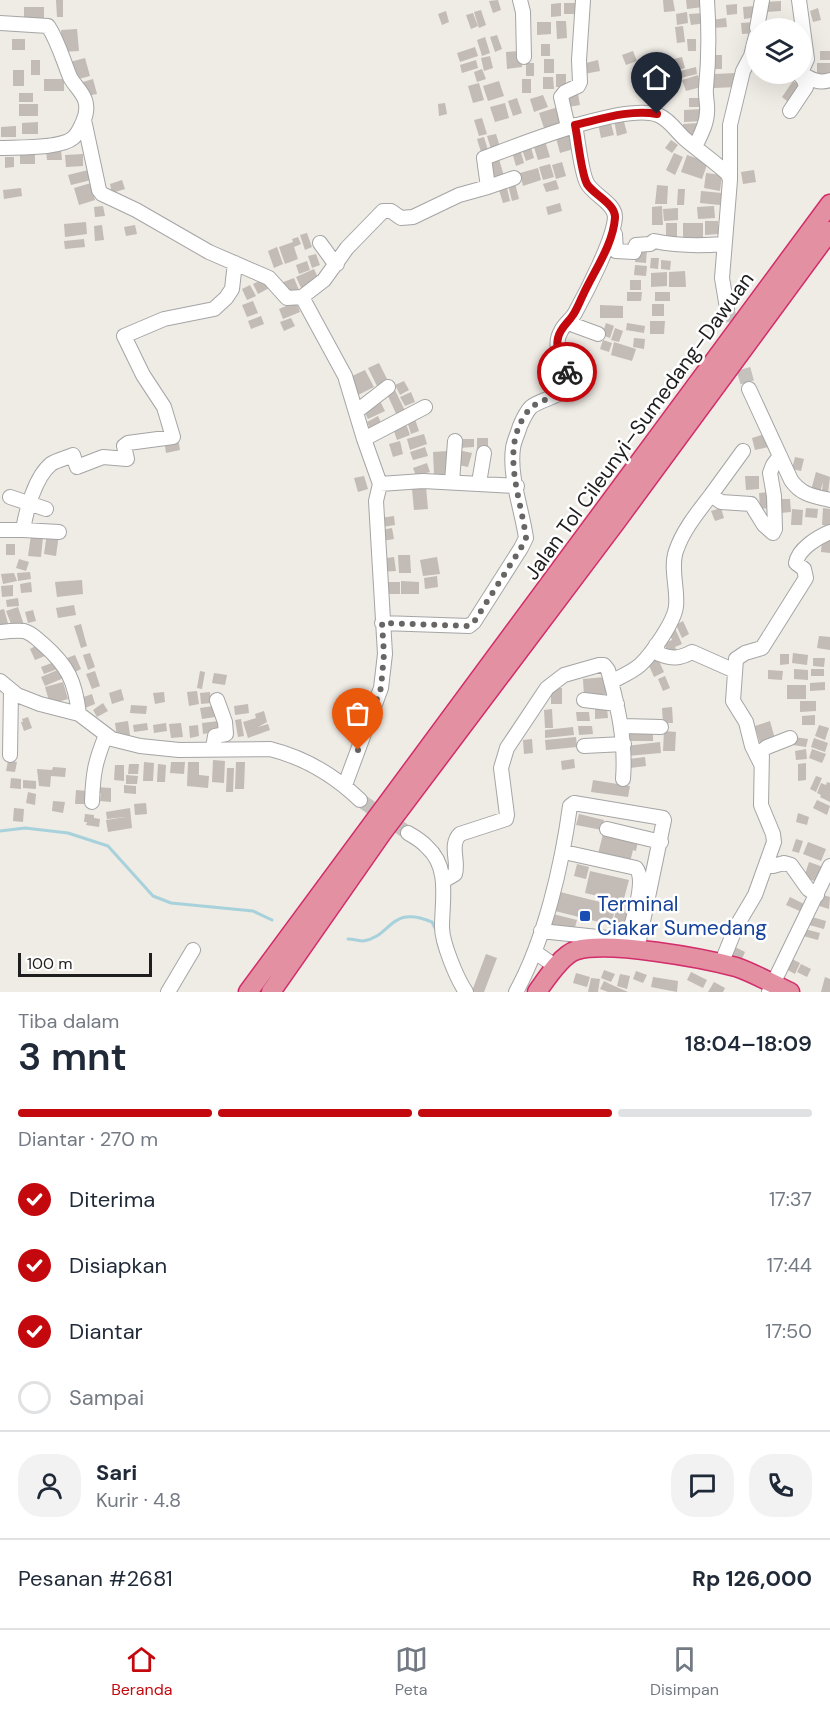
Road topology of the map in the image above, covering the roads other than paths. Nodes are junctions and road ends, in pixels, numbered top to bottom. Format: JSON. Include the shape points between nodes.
{"nodes":[{"id":1,"x":520,"y":0,"type":"edge"},
{"id":2,"x":583,"y":0,"type":"edge"},
{"id":3,"x":707,"y":0,"type":"edge"},
{"id":4,"x":762,"y":0,"type":"edge"},
{"id":5,"x":799,"y":0,"type":"edge"},
{"id":6,"x":759,"y":18,"type":"edge"},
{"id":7,"x":801,"y":18,"type":"edge"},
{"id":8,"x":0,"y":23,"type":"edge"},
{"id":9,"x":524,"y":57,"type":"dead end"},
{"id":10,"x":746,"y":80,"type":"edge"},
{"id":11,"x":812,"y":80,"type":"edge"},
{"id":12,"x":830,"y":80,"type":"edge"},
{"id":13,"x":805,"y":84,"type":"edge"},
{"id":14,"x":790,"y":111,"type":"dead end"},
{"id":15,"x":84,"y":120,"type":"junction"},
{"id":16,"x":572,"y":126,"type":"junction"},
{"id":17,"x":695,"y":147,"type":"junction"},
{"id":18,"x":0,"y":148,"type":"edge"},
{"id":19,"x":514,"y":178,"type":"dead end"},
{"id":20,"x":730,"y":180,"type":"junction"},
{"id":21,"x":488,"y":187,"type":"junction"},
{"id":22,"x":830,"y":204,"type":"edge"},
{"id":23,"x":612,"y":228,"type":"junction"},
{"id":24,"x":830,"y":231,"type":"edge"},
{"id":25,"x":320,"y":243,"type":"dead end"},
{"id":26,"x":724,"y":244,"type":"junction"},
{"id":27,"x":235,"y":263,"type":"junction"},
{"id":28,"x":337,"y":264,"type":"junction"},
{"id":29,"x":302,"y":297,"type":"junction"},
{"id":30,"x":727,"y":308,"type":"tunnel mouth"},
{"id":31,"x":568,"y":323,"type":"junction"},
{"id":32,"x":598,"y":334,"type":"dead end"},
{"id":33,"x":388,"y":387,"type":"dead end"},
{"id":34,"x":749,"y":389,"type":"tunnel mouth"},
{"id":35,"x":425,"y":408,"type":"dead end"},
{"id":36,"x":357,"y":411,"type":"junction"},
{"id":37,"x":364,"y":439,"type":"junction"},
{"id":38,"x":455,"y":441,"type":"dead end"},
{"id":39,"x":743,"y":451,"type":"dead end"},
{"id":40,"x":484,"y":453,"type":"dead end"},
{"id":41,"x":780,"y":456,"type":"junction"},
{"id":42,"x":452,"y":482,"type":"junction"},
{"id":43,"x":479,"y":483,"type":"junction"},
{"id":44,"x":380,"y":484,"type":"junction"},
{"id":45,"x":517,"y":486,"type":"junction"},
{"id":46,"x":711,"y":495,"type":"junction"},
{"id":47,"x":10,"y":497,"type":"dead end"},
{"id":48,"x":830,"y":500,"type":"edge"},
{"id":49,"x":29,"y":503,"type":"junction"},
{"id":50,"x":46,"y":509,"type":"dead end"},
{"id":51,"x":0,"y":530,"type":"edge"},
{"id":52,"x":23,"y":530,"type":"junction"},
{"id":53,"x":58,"y":532,"type":"dead end"},
{"id":54,"x":830,"y":532,"type":"edge"},
{"id":55,"x":382,"y":623,"type":"junction"},
{"id":56,"x":0,"y":632,"type":"edge"},
{"id":57,"x":656,"y":645,"type":"junction"},
{"id":58,"x":735,"y":671,"type":"junction"},
{"id":59,"x":0,"y":681,"type":"edge"},
{"id":60,"x":611,"y":682,"type":"junction"},
{"id":61,"x":11,"y":690,"type":"junction"},
{"id":62,"x":217,"y":700,"type":"dead end"},
{"id":63,"x":584,"y":700,"type":"dead end"},
{"id":64,"x":617,"y":704,"type":"junction"},
{"id":65,"x":79,"y":714,"type":"junction"},
{"id":66,"x":622,"y":726,"type":"junction"},
{"id":67,"x":661,"y":727,"type":"dead end"},
{"id":68,"x":106,"y":735,"type":"junction"},
{"id":69,"x":790,"y":738,"type":"dead end"},
{"id":70,"x":624,"y":744,"type":"junction"},
{"id":71,"x":584,"y":746,"type":"dead end"},
{"id":72,"x":213,"y":748,"type":"junction"},
{"id":73,"x":10,"y":755,"type":"dead end"},
{"id":74,"x":761,"y":764,"type":"junction"},
{"id":75,"x":623,"y":779,"type":"dead end"},
{"id":76,"x":345,"y":785,"type":"junction"},
{"id":77,"x":360,"y":800,"type":"tunnel mouth"},
{"id":78,"x":92,"y":802,"type":"dead end"},
{"id":79,"x":607,"y":829,"type":"dead end"},
{"id":80,"x":408,"y":833,"type":"tunnel mouth"},
{"id":81,"x":661,"y":842,"type":"junction"},
{"id":82,"x":564,"y":852,"type":"junction"},
{"id":83,"x":766,"y":866,"type":"junction"},
{"id":84,"x":830,"y":866,"type":"edge"},
{"id":85,"x":443,"y":881,"type":"junction"},
{"id":86,"x":817,"y":895,"type":"junction"},
{"id":87,"x":541,"y":931,"type":"junction"},
{"id":88,"x":629,"y":946,"type":"junction"},
{"id":89,"x":193,"y":950,"type":"dead end"},
{"id":90,"x":535,"y":952,"type":"junction"},
{"id":91,"x":721,"y":964,"type":"junction"},
{"id":92,"x":555,"y":966,"type":"junction"},
{"id":93,"x":771,"y":988,"type":"edge"},
{"id":94,"x":168,"y":992,"type":"edge"},
{"id":95,"x":248,"y":992,"type":"edge"},
{"id":96,"x":271,"y":992,"type":"edge"},
{"id":97,"x":466,"y":992,"type":"edge"},
{"id":98,"x":516,"y":992,"type":"edge"},
{"id":99,"x":537,"y":992,"type":"edge"},
{"id":100,"x":790,"y":992,"type":"edge"}],
"edges":[{"from":1,"to":9,"type":"street"},
{"from":2,"to":16,"type":"street","via":[[580,82],[561,97]]},
{"from":3,"to":17,"type":"street","via":[[707,113]]},
{"from":4,"to":6,"type":"street"},
{"from":5,"to":7,"type":"street"},
{"from":8,"to":15,"type":"street","via":[[48,26],[73,83],[85,100]]},
{"from":10,"to":20,"type":"street","via":[[730,125]]},
{"from":11,"to":12,"type":"street"},
{"from":13,"to":14,"type":"street"},
{"from":15,"to":18,"type":"street","via":[[71,140]]},
{"from":15,"to":27,"type":"street","via":[[102,194]]},
{"from":16,"to":17,"type":"street","via":[[646,112],[668,120]]},
{"from":16,"to":21,"type":"street","via":[[484,158]]},
{"from":16,"to":23,"type":"street","via":[[587,185],[615,212]]},
{"from":17,"to":20,"type":"street","via":[[725,171]]},
{"from":19,"to":21,"type":"street"},
{"from":20,"to":26,"type":"street"},
{"from":21,"to":28,"type":"street","via":[[459,195],[414,217],[401,218],[383,211]]},
{"from":22,"to":95,"type":"highway","name":"Jalan Tol Cileunyi–Sumedang–Dawuan"},
{"from":23,"to":26,"type":"street","via":[[616,251],[634,252],[636,245],[654,241],[671,245]]},
{"from":23,"to":31,"type":"street"},
{"from":24,"to":96,"type":"highway","name":"Jalan Tol Cileunyi–Sumedang–Dawuan","via":[[382,833]]},
{"from":25,"to":28,"type":"street"},
{"from":26,"to":30,"type":"street","via":[[722,278]]},
{"from":27,"to":29,"type":"street","via":[[269,278],[287,298]]},
{"from":27,"to":49,"type":"street","via":[[232,289],[214,309],[164,319],[124,336],[142,375],[164,407],[173,437],[128,443],[124,446],[127,459],[103,457],[77,467],[73,455],[51,465]]},
{"from":28,"to":29,"type":"street"},
{"from":29,"to":36,"type":"street","via":[[345,376]]},
{"from":31,"to":32,"type":"street"},
{"from":31,"to":45,"type":"street","via":[[557,338],[567,372],[565,388],[562,393],[533,405],[523,419],[513,446]]},
{"from":33,"to":36,"type":"street"},
{"from":34,"to":41,"type":"street"},
{"from":35,"to":37,"type":"street"},
{"from":36,"to":37,"type":"street"},
{"from":37,"to":44,"type":"street"},
{"from":38,"to":42,"type":"street"},
{"from":39,"to":46,"type":"street"},
{"from":40,"to":43,"type":"street"},
{"from":41,"to":46,"type":"street","via":[[770,473],[773,533],[751,504],[721,502]]},
{"from":41,"to":48,"type":"street","via":[[798,490]]},
{"from":42,"to":43,"type":"street"},
{"from":42,"to":44,"type":"street"},
{"from":43,"to":45,"type":"street"},
{"from":44,"to":55,"type":"street","via":[[376,501]]},
{"from":45,"to":55,"type":"street","via":[[526,538],[474,622],[463,627]]},
{"from":46,"to":57,"type":"street","via":[[675,552],[676,607]]},
{"from":47,"to":49,"type":"street"},
{"from":49,"to":50,"type":"street"},
{"from":49,"to":52,"type":"street"},
{"from":51,"to":52,"type":"street"},
{"from":52,"to":53,"type":"street"},
{"from":54,"to":58,"type":"street","via":[[800,553],[796,563],[804,569],[806,579],[762,648],[736,659]]},
{"from":55,"to":76,"type":"street","via":[[381,688]]},
{"from":56,"to":65,"type":"street","via":[[31,634],[59,658],[72,682]]},
{"from":57,"to":58,"type":"street","via":[[659,654],[669,658],[692,652]]},
{"from":57,"to":60,"type":"street","via":[[639,666]]},
{"from":58,"to":74,"type":"street","via":[[733,701],[746,722]]},
{"from":59,"to":61,"type":"street"},
{"from":60,"to":64,"type":"street"},
{"from":60,"to":85,"type":"street","via":[[608,670],[599,665],[564,675],[548,688],[503,759],[506,819],[460,834],[454,847],[456,874]]},
{"from":61,"to":65,"type":"street","via":[[40,705]]},
{"from":61,"to":73,"type":"street"},
{"from":62,"to":72,"type":"street","via":[[226,734],[215,736]]},
{"from":63,"to":64,"type":"street"},
{"from":64,"to":66,"type":"street"},
{"from":65,"to":68,"type":"street"},
{"from":66,"to":67,"type":"street"},
{"from":66,"to":70,"type":"street"},
{"from":68,"to":72,"type":"street","via":[[140,746]]},
{"from":68,"to":78,"type":"street","via":[[95,760]]},
{"from":69,"to":74,"type":"street","via":[[762,751]]},
{"from":70,"to":71,"type":"street"},
{"from":70,"to":75,"type":"street"},
{"from":72,"to":76,"type":"street","via":[[270,749],[311,763]]},
{"from":74,"to":83,"type":"street","via":[[760,805],[774,842]]},
{"from":76,"to":77,"type":"street"},
{"from":79,"to":81,"type":"street"},
{"from":80,"to":85,"type":"street","via":[[434,855]]},
{"from":81,"to":82,"type":"street","via":[[663,818],[577,802],[570,806]]},
{"from":81,"to":88,"type":"street"},
{"from":82,"to":87,"type":"street"},
{"from":82,"to":88,"type":"street","via":[[636,868],[640,873]]},
{"from":83,"to":86,"type":"street","via":[[791,865]]},
{"from":83,"to":91,"type":"street"},
{"from":84,"to":86,"type":"street"},
{"from":85,"to":97,"type":"street","via":[[444,941]]},
{"from":86,"to":93,"type":"street"},
{"from":87,"to":88,"type":"street"},
{"from":87,"to":90,"type":"street"},
{"from":88,"to":91,"type":"highway"},
{"from":88,"to":92,"type":"highway","via":[[575,950]]},
{"from":89,"to":94,"type":"street"},
{"from":90,"to":92,"type":"street"},
{"from":90,"to":98,"type":"street"},
{"from":91,"to":93,"type":"highway","via":[[738,968]]},
{"from":92,"to":99,"type":"highway"},
{"from":93,"to":100,"type":"highway"}]}
